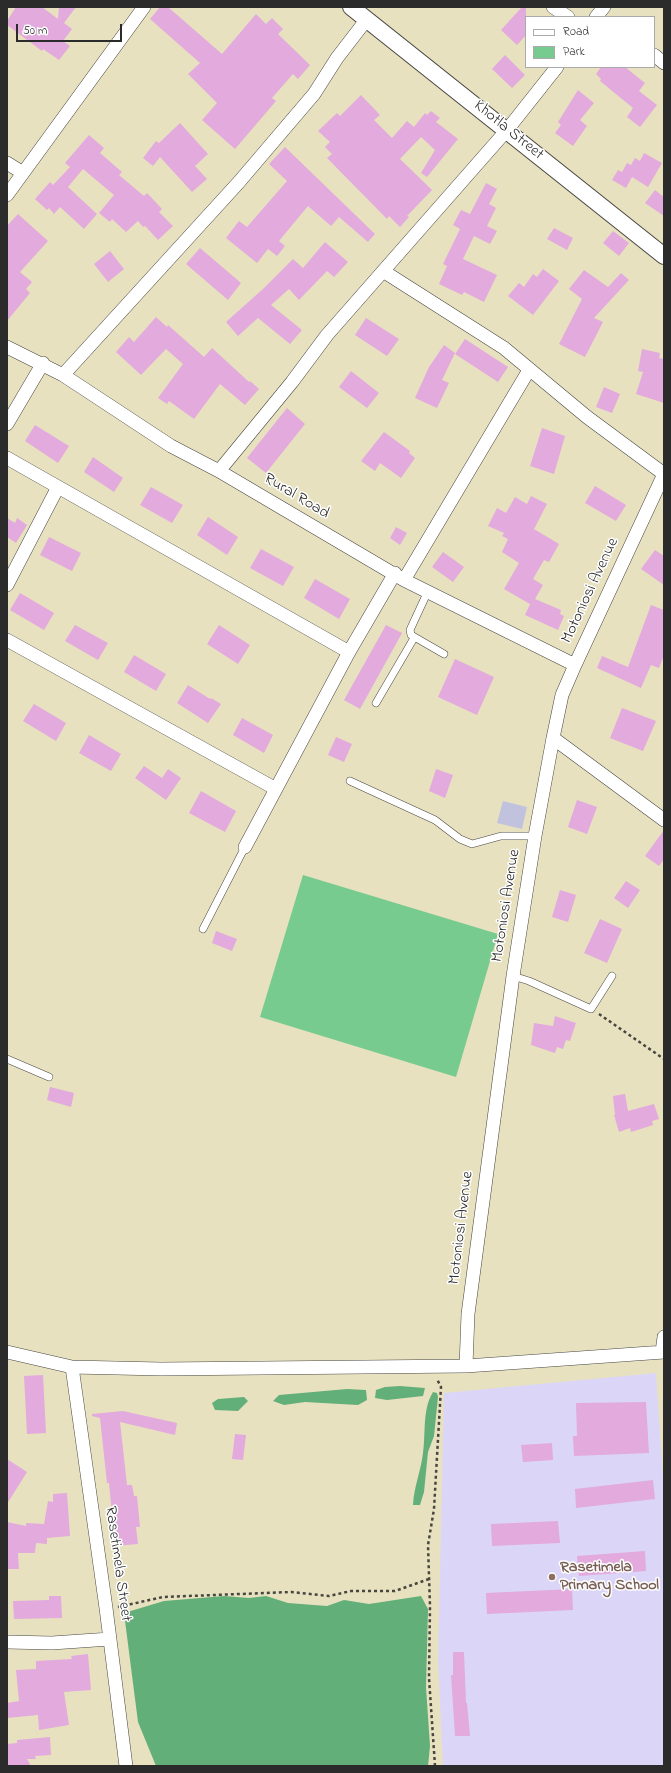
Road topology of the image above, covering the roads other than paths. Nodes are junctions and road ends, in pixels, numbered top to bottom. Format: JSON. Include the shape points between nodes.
{"nodes":[{"id":1,"x":144,"y":7,"type":"edge"},
{"id":2,"x":351,"y":7,"type":"edge"},
{"id":3,"x":553,"y":7,"type":"edge"},
{"id":4,"x":566,"y":16,"type":"edge"},
{"id":5,"x":367,"y":19,"type":"junction"},
{"id":6,"x":655,"y":56,"type":"edge"},
{"id":7,"x":664,"y":63,"type":"edge"},
{"id":8,"x":556,"y":68,"type":"edge"},
{"id":9,"x":507,"y":130,"type":"junction"},
{"id":10,"x":7,"y":163,"type":"edge"},
{"id":11,"x":23,"y":173,"type":"junction"},
{"id":12,"x":7,"y":195,"type":"edge"},
{"id":13,"x":664,"y":256,"type":"edge"},
{"id":14,"x":383,"y":271,"type":"junction"},
{"id":15,"x":7,"y":347,"type":"edge"},
{"id":16,"x":43,"y":363,"type":"junction"},
{"id":17,"x":529,"y":370,"type":"junction"},
{"id":18,"x":63,"y":375,"type":"junction"},
{"id":19,"x":7,"y":424,"type":"edge"},
{"id":20,"x":7,"y":458,"type":"edge"},
{"id":21,"x":219,"y":471,"type":"junction"},
{"id":22,"x":664,"y":474,"type":"edge"},
{"id":23,"x":58,"y":487,"type":"junction"},
{"id":24,"x":399,"y":576,"type":"junction"},
{"id":25,"x":7,"y":585,"type":"edge"},
{"id":26,"x":428,"y":591,"type":"junction"},
{"id":27,"x":414,"y":638,"type":"junction"},
{"id":28,"x":7,"y":640,"type":"edge"},
{"id":29,"x":349,"y":652,"type":"junction"},
{"id":30,"x":444,"y":654,"type":"dead end"},
{"id":31,"x":575,"y":665,"type":"junction"},
{"id":32,"x":376,"y":703,"type":"dead end"},
{"id":33,"x":553,"y":738,"type":"junction"},
{"id":34,"x":350,"y":781,"type":"dead end"},
{"id":35,"x":276,"y":789,"type":"junction"},
{"id":36,"x":664,"y":820,"type":"edge"},
{"id":37,"x":535,"y":836,"type":"junction"},
{"id":38,"x":245,"y":847,"type":"joint"},
{"id":39,"x":203,"y":929,"type":"dead end"},
{"id":40,"x":513,"y":976,"type":"junction"},
{"id":41,"x":612,"y":976,"type":"dead end"},
{"id":42,"x":7,"y":1059,"type":"edge"},
{"id":43,"x":49,"y":1077,"type":"dead end"},
{"id":44,"x":664,"y":1337,"type":"edge"},
{"id":45,"x":7,"y":1352,"type":"edge"},
{"id":46,"x":663,"y":1352,"type":"edge"},
{"id":47,"x":466,"y":1366,"type":"junction"},
{"id":48,"x":72,"y":1367,"type":"junction"},
{"id":49,"x":110,"y":1639,"type":"junction"},
{"id":50,"x":7,"y":1642,"type":"edge"},
{"id":51,"x":126,"y":1766,"type":"edge"}],
"edges":[{"from":1,"to":11,"type":"street"},
{"from":2,"to":5,"type":"street","name":"Khotla Street"},
{"from":3,"to":4,"type":"street"},
{"from":5,"to":9,"type":"street","name":"Khotla Street"},
{"from":5,"to":18,"type":"street","via":[[314,94],[239,182]]},
{"from":6,"to":7,"type":"street"},
{"from":8,"to":9,"type":"street"},
{"from":9,"to":13,"type":"street","name":"Khotla Street"},
{"from":9,"to":14,"type":"street"},
{"from":10,"to":11,"type":"street"},
{"from":11,"to":12,"type":"street"},
{"from":14,"to":17,"type":"street","via":[[504,348]]},
{"from":14,"to":21,"type":"street","via":[[327,335]]},
{"from":15,"to":16,"type":"street","name":"Rural Road"},
{"from":16,"to":18,"type":"street","name":"Rural Road"},
{"from":16,"to":19,"type":"street"},
{"from":17,"to":22,"type":"street","via":[[587,418]]},
{"from":17,"to":24,"type":"street"},
{"from":18,"to":21,"type":"street","name":"Rural Road","via":[[172,446]]},
{"from":20,"to":23,"type":"street"},
{"from":21,"to":24,"type":"street","name":"Rural Road"},
{"from":22,"to":31,"type":"street","name":"Motoniosi Avenue"},
{"from":23,"to":25,"type":"street"},
{"from":23,"to":29,"type":"street"},
{"from":24,"to":26,"type":"street","name":"Rural Road"},
{"from":24,"to":29,"type":"street"},
{"from":26,"to":27,"type":"lane","via":[[410,630]]},
{"from":26,"to":31,"type":"street","name":"Rural Road"},
{"from":27,"to":30,"type":"lane"},
{"from":27,"to":32,"type":"lane"},
{"from":28,"to":35,"type":"street"},
{"from":29,"to":35,"type":"street"},
{"from":31,"to":33,"type":"street","name":"Motoniosi Avenue","via":[[562,695]]},
{"from":33,"to":36,"type":"street"},
{"from":33,"to":37,"type":"street","name":"Motoniosi Avenue"},
{"from":34,"to":37,"type":"lane","via":[[435,820],[460,839],[472,844],[501,836]]},
{"from":35,"to":38,"type":"street"},
{"from":37,"to":40,"type":"street","name":"Motoniosi Avenue"},
{"from":38,"to":39,"type":"lane"},
{"from":40,"to":41,"type":"lane","via":[[591,1009]]},
{"from":40,"to":47,"type":"street","name":"Motoniosi Avenue","via":[[468,1314]]},
{"from":42,"to":43,"type":"lane"},
{"from":44,"to":46,"type":"street"},
{"from":45,"to":48,"type":"street"},
{"from":46,"to":47,"type":"street"},
{"from":47,"to":48,"type":"street","via":[[161,1369]]},
{"from":48,"to":49,"type":"street","name":"Rasetimela Street"},
{"from":49,"to":50,"type":"street","via":[[52,1643]]},
{"from":49,"to":51,"type":"street","name":"Rasetimela Street"}]}
